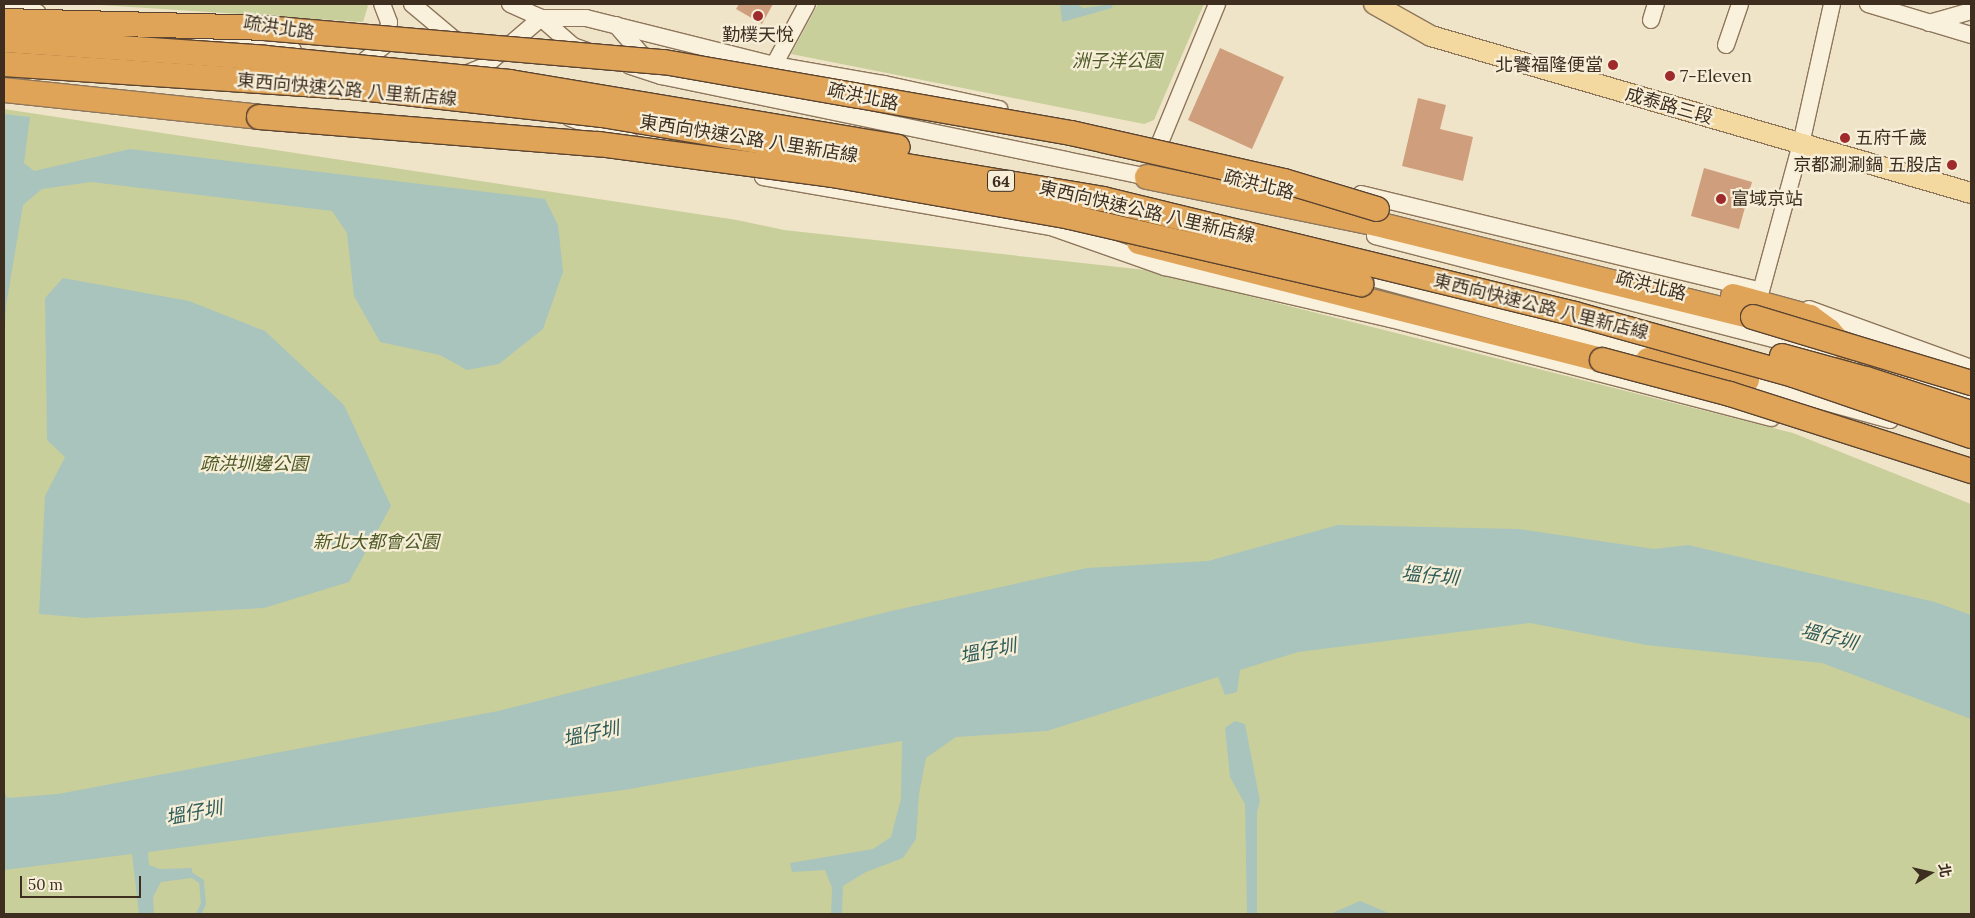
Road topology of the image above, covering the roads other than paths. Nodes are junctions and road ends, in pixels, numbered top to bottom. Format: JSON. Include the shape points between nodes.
{"nodes":[{"id":1,"x":6,"y":4,"type":"edge"},
{"id":2,"x":382,"y":4,"type":"edge"},
{"id":3,"x":412,"y":4,"type":"edge"},
{"id":4,"x":510,"y":4,"type":"edge"},
{"id":5,"x":549,"y":4,"type":"edge"},
{"id":6,"x":807,"y":4,"type":"edge"},
{"id":7,"x":1217,"y":4,"type":"edge"},
{"id":8,"x":1374,"y":4,"type":"edge"},
{"id":9,"x":1656,"y":4,"type":"edge"},
{"id":10,"x":1740,"y":4,"type":"edge"},
{"id":11,"x":1832,"y":4,"type":"edge"},
{"id":12,"x":1868,"y":4,"type":"edge"},
{"id":13,"x":4,"y":8,"type":"edge"},
{"id":14,"x":1971,"y":11,"type":"edge"},
{"id":15,"x":541,"y":18,"type":"junction"},
{"id":16,"x":1651,"y":20,"type":"dead end"},
{"id":17,"x":4,"y":21,"type":"edge"},
{"id":18,"x":1927,"y":23,"type":"junction"},
{"id":19,"x":616,"y":25,"type":"junction"},
{"id":20,"x":1971,"y":35,"type":"edge"},
{"id":21,"x":4,"y":40,"type":"edge"},
{"id":22,"x":1726,"y":45,"type":"dead end"},
{"id":23,"x":363,"y":62,"type":"junction"},
{"id":24,"x":4,"y":64,"type":"edge"},
{"id":25,"x":774,"y":65,"type":"junction"},
{"id":26,"x":485,"y":66,"type":"junction"},
{"id":27,"x":660,"y":76,"type":"junction"},
{"id":28,"x":4,"y":90,"type":"edge"},
{"id":29,"x":566,"y":117,"type":"junction"},
{"id":30,"x":1801,"y":144,"type":"junction"},
{"id":31,"x":1159,"y":145,"type":"junction"},
{"id":32,"x":1147,"y":177,"type":"junction"},
{"id":33,"x":1971,"y":193,"type":"edge"},
{"id":34,"x":1092,"y":215,"type":"junction"},
{"id":35,"x":1761,"y":292,"type":"junction"},
{"id":36,"x":1868,"y":363,"type":"junction"},
{"id":37,"x":1971,"y":368,"type":"edge"},
{"id":38,"x":1747,"y":380,"type":"junction"},
{"id":39,"x":1971,"y":383,"type":"edge"},
{"id":40,"x":1971,"y":396,"type":"edge"},
{"id":41,"x":1971,"y":413,"type":"edge"},
{"id":42,"x":1971,"y":436,"type":"edge"},
{"id":43,"x":1971,"y":446,"type":"edge"},
{"id":44,"x":1971,"y":466,"type":"edge"},
{"id":45,"x":1971,"y":471,"type":"edge"}],
"edges":[{"from":1,"to":13,"type":"street"},
{"from":2,"to":23,"type":"street","via":[[389,22],[386,44]]},
{"from":3,"to":26,"type":"street"},
{"from":4,"to":15,"type":"street"},
{"from":5,"to":15,"type":"street"},
{"from":6,"to":25,"type":"street"},
{"from":7,"to":31,"type":"street"},
{"from":8,"to":30,"type":"main road","name":"成泰路三段","via":[[1431,36]]},
{"from":9,"to":16,"type":"street"},
{"from":10,"to":22,"type":"street"},
{"from":11,"to":30,"type":"street"},
{"from":12,"to":18,"type":"street"},
{"from":13,"to":23,"type":"street","name":"疏洪北路"},
{"from":14,"to":18,"type":"street"},
{"from":15,"to":19,"type":"street","name":"疏洪北路","via":[[586,18]]},
{"from":15,"to":26,"type":"street","name":"疏洪北路"},
{"from":15,"to":27,"type":"street","name":"疏洪北路","via":[[572,46]]},
{"from":17,"to":36,"type":"highway","bridge":true,"via":[[264,28],[664,62],[1071,133],[1284,181],[1377,209],[1810,317],[1829,331],[1849,353]]},
{"from":18,"to":20,"type":"street"},
{"from":19,"to":25,"type":"street","name":"疏洪北路"},
{"from":19,"to":27,"type":"street"},
{"from":21,"to":41,"type":"highway","name":"東西向快速公路 八里新店線","number":"64","bridge":true,"via":[[265,58],[510,82],[788,127],[1116,186],[1631,315],[1866,379]]},
{"from":23,"to":26,"type":"street","name":"疏洪北路","via":[[450,81]]},
{"from":24,"to":42,"type":"highway","name":"東西向快速公路 八里新店線","number":"64","bridge":true,"via":[[361,88],[602,115],[1103,199],[1575,314],[1793,375]]},
{"from":25,"to":31,"type":"street","name":"疏洪北路","via":[[884,84]]},
{"from":26,"to":29,"type":"street"},
{"from":27,"to":32,"type":"street","name":"疏洪北路"},
{"from":28,"to":38,"type":"highway","bridge":true,"via":[[259,117],[598,144],[833,175],[1070,217],[1361,284],[1674,367]]},
{"from":29,"to":34,"type":"street"},
{"from":29,"to":44,"type":"street","via":[[693,164],[1054,228],[1165,267],[1391,320],[1775,420],[1856,427]]},
{"from":30,"to":33,"type":"main road","name":"成泰路三段"},
{"from":30,"to":35,"type":"street"},
{"from":31,"to":35,"type":"street","name":"疏洪北路"},
{"from":32,"to":36,"type":"street","name":"疏洪北路"},
{"from":32,"to":39,"type":"highway","bridge":true,"via":[[1373,223],[1753,317]]},
{"from":34,"to":38,"type":"street","via":[[1316,262]]},
{"from":34,"to":45,"type":"highway","bridge":true,"via":[[1151,248],[1730,394]]},
{"from":35,"to":37,"type":"street","name":"疏洪北路"},
{"from":36,"to":40,"type":"street","name":"疏洪北路"},
{"from":38,"to":43,"type":"street"}]}
